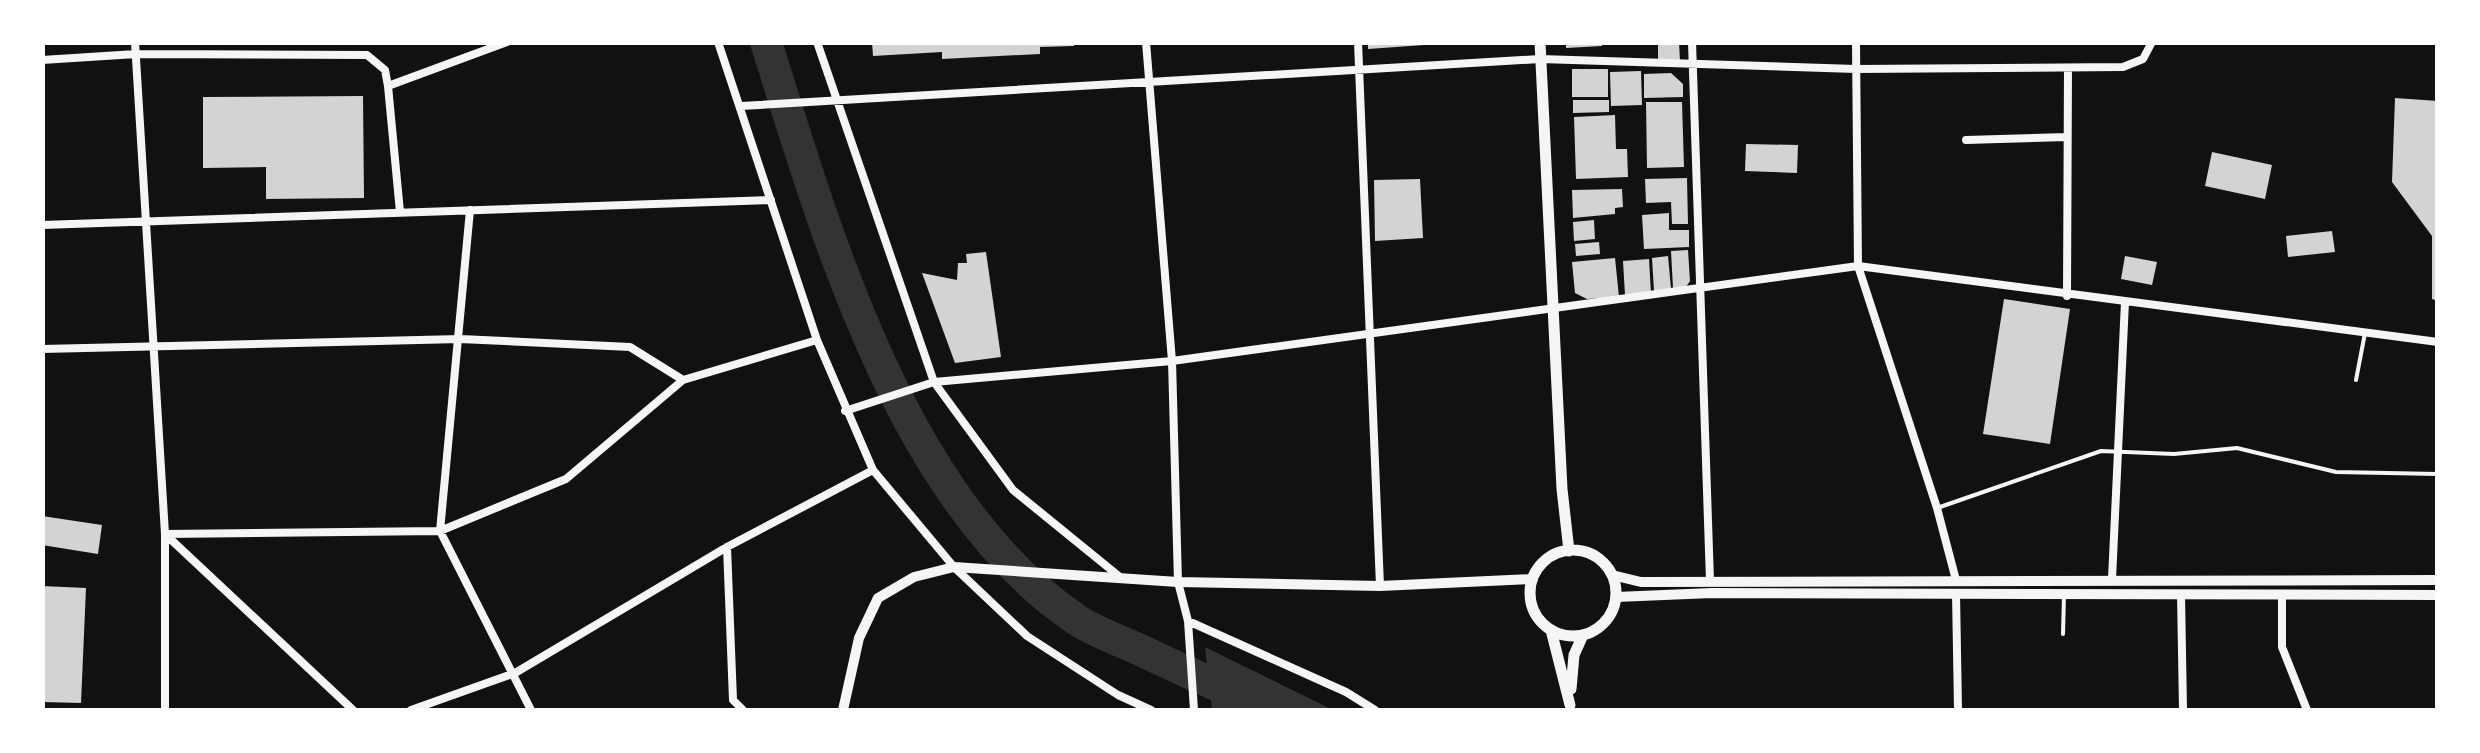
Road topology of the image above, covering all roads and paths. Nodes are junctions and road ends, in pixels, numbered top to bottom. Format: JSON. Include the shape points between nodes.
{"nodes":[{"id":1,"x":135,"y":42,"type":"edge"},
{"id":2,"x":508,"y":42,"type":"edge"},
{"id":3,"x":718,"y":42,"type":"edge"},
{"id":4,"x":817,"y":42,"type":"edge"},
{"id":5,"x":1146,"y":42,"type":"edge"},
{"id":6,"x":1358,"y":42,"type":"edge"},
{"id":7,"x":1540,"y":42,"type":"edge"},
{"id":8,"x":1692,"y":42,"type":"edge"},
{"id":9,"x":1856,"y":42,"type":"edge"},
{"id":10,"x":2152,"y":42,"type":"edge"},
{"id":11,"x":136,"y":54,"type":"junction"},
{"id":12,"x":1540,"y":58,"type":"junction"},
{"id":13,"x":42,"y":60,"type":"edge"},
{"id":14,"x":1693,"y":66,"type":"junction"},
{"id":15,"x":1856,"y":69,"type":"junction"},
{"id":16,"x":2068,"y":69,"type":"junction"},
{"id":17,"x":1360,"y":70,"type":"junction"},
{"id":18,"x":1148,"y":82,"type":"junction"},
{"id":19,"x":388,"y":86,"type":"junction"},
{"id":20,"x":835,"y":100,"type":"junction"},
{"id":21,"x":740,"y":106,"type":"junction"},
{"id":22,"x":2067,"y":138,"type":"junction"},
{"id":23,"x":1966,"y":140,"type":"dead end"},
{"id":24,"x":771,"y":200,"type":"junction"},
{"id":25,"x":470,"y":210,"type":"junction"},
{"id":26,"x":400,"y":212,"type":"junction"},
{"id":27,"x":148,"y":221,"type":"junction"},
{"id":28,"x":42,"y":225,"type":"edge"},
{"id":29,"x":1858,"y":266,"type":"junction"},
{"id":30,"x":1699,"y":290,"type":"junction"},
{"id":31,"x":2067,"y":296,"type":"junction"},
{"id":32,"x":2126,"y":302,"type":"junction"},
{"id":33,"x":1554,"y":309,"type":"junction"},
{"id":34,"x":1373,"y":333,"type":"junction"},
{"id":35,"x":2365,"y":333,"type":"junction"},
{"id":36,"x":460,"y":340,"type":"junction"},
{"id":37,"x":817,"y":340,"type":"junction"},
{"id":38,"x":2438,"y":342,"type":"edge"},
{"id":39,"x":157,"y":346,"type":"junction"},
{"id":40,"x":42,"y":349,"type":"edge"},
{"id":41,"x":1172,"y":361,"type":"junction"},
{"id":42,"x":683,"y":380,"type":"junction"},
{"id":43,"x":2356,"y":380,"type":"dead end"},
{"id":44,"x":934,"y":382,"type":"junction"},
{"id":45,"x":845,"y":411,"type":"junction"},
{"id":46,"x":2118,"y":451,"type":"junction"},
{"id":47,"x":873,"y":470,"type":"junction"},
{"id":48,"x":2438,"y":474,"type":"edge"},
{"id":49,"x":1937,"y":508,"type":"junction"},
{"id":50,"x":440,"y":531,"type":"junction"},
{"id":51,"x":165,"y":534,"type":"junction"},
{"id":52,"x":727,"y":547,"type":"junction"},
{"id":53,"x":1569,"y":550,"type":"junction"},
{"id":54,"x":954,"y":568,"type":"junction"},
{"id":55,"x":1612,"y":575,"type":"junction"},
{"id":56,"x":1120,"y":577,"type":"junction"},
{"id":57,"x":1533,"y":579,"type":"junction"},
{"id":58,"x":1956,"y":580,"type":"junction"},
{"id":59,"x":2064,"y":580,"type":"junction"},
{"id":60,"x":2112,"y":580,"type":"junction"},
{"id":61,"x":2438,"y":580,"type":"edge"},
{"id":62,"x":1710,"y":581,"type":"junction"},
{"id":63,"x":1178,"y":582,"type":"junction"},
{"id":64,"x":1380,"y":586,"type":"junction"},
{"id":65,"x":1956,"y":593,"type":"junction"},
{"id":66,"x":2064,"y":593,"type":"junction"},
{"id":67,"x":2181,"y":594,"type":"junction"},
{"id":68,"x":2282,"y":594,"type":"junction"},
{"id":69,"x":2438,"y":595,"type":"edge"},
{"id":70,"x":1616,"y":598,"type":"junction"},
{"id":71,"x":1188,"y":621,"type":"junction"},
{"id":72,"x":1551,"y":630,"type":"junction"},
{"id":73,"x":2063,"y":634,"type":"dead end"},
{"id":74,"x":1583,"y":635,"type":"junction"},
{"id":75,"x":515,"y":674,"type":"junction"},
{"id":76,"x":1571,"y":708,"type":"edge"},
{"id":77,"x":165,"y":710,"type":"edge"},
{"id":78,"x":353,"y":710,"type":"edge"},
{"id":79,"x":411,"y":710,"type":"edge"},
{"id":80,"x":531,"y":710,"type":"edge"},
{"id":81,"x":743,"y":710,"type":"edge"},
{"id":82,"x":843,"y":710,"type":"edge"},
{"id":83,"x":1151,"y":710,"type":"edge"},
{"id":84,"x":1194,"y":710,"type":"edge"},
{"id":85,"x":1375,"y":710,"type":"edge"},
{"id":86,"x":1958,"y":710,"type":"edge"},
{"id":87,"x":2183,"y":710,"type":"edge"},
{"id":88,"x":2307,"y":710,"type":"edge"}],
"edges":[{"from":1,"to":11,"type":"street"},
{"from":2,"to":19,"type":"street"},
{"from":3,"to":21,"type":"street"},
{"from":4,"to":20,"type":"street"},
{"from":5,"to":18,"type":"street"},
{"from":6,"to":17,"type":"street"},
{"from":7,"to":12,"type":"main road"},
{"from":8,"to":14,"type":"street"},
{"from":9,"to":15,"type":"street"},
{"from":10,"to":16,"type":"street","via":[[2143,59],[2123,67]]},
{"from":11,"to":13,"type":"street"},
{"from":11,"to":19,"type":"street","via":[[368,55],[385,70]]},
{"from":11,"to":27,"type":"street"},
{"from":12,"to":14,"type":"street"},
{"from":12,"to":17,"type":"street"},
{"from":12,"to":33,"type":"main road"},
{"from":14,"to":15,"type":"street"},
{"from":14,"to":30,"type":"street"},
{"from":15,"to":16,"type":"street"},
{"from":15,"to":29,"type":"street"},
{"from":16,"to":22,"type":"street"},
{"from":17,"to":18,"type":"street"},
{"from":17,"to":34,"type":"street"},
{"from":18,"to":20,"type":"street"},
{"from":18,"to":41,"type":"street"},
{"from":19,"to":26,"type":"street"},
{"from":20,"to":21,"type":"street"},
{"from":20,"to":44,"type":"street"},
{"from":21,"to":24,"type":"street"},
{"from":22,"to":23,"type":"street"},
{"from":22,"to":31,"type":"street"},
{"from":24,"to":25,"type":"street"},
{"from":24,"to":37,"type":"street"},
{"from":25,"to":26,"type":"street"},
{"from":25,"to":36,"type":"street"},
{"from":26,"to":27,"type":"street"},
{"from":27,"to":28,"type":"street"},
{"from":27,"to":39,"type":"street"},
{"from":29,"to":30,"type":"street"},
{"from":29,"to":31,"type":"street"},
{"from":29,"to":49,"type":"street"},
{"from":30,"to":33,"type":"street"},
{"from":30,"to":62,"type":"street"},
{"from":31,"to":32,"type":"street"},
{"from":32,"to":35,"type":"street"},
{"from":32,"to":46,"type":"street"},
{"from":33,"to":34,"type":"street"},
{"from":33,"to":53,"type":"main road"},
{"from":34,"to":41,"type":"street"},
{"from":34,"to":64,"type":"street"},
{"from":35,"to":38,"type":"street"},
{"from":35,"to":43,"type":"lane"},
{"from":36,"to":39,"type":"street"},
{"from":36,"to":42,"type":"street","via":[[630,347]]},
{"from":36,"to":50,"type":"street"},
{"from":37,"to":42,"type":"street"},
{"from":37,"to":45,"type":"street"},
{"from":39,"to":40,"type":"street"},
{"from":39,"to":51,"type":"street"},
{"from":41,"to":44,"type":"street"},
{"from":41,"to":63,"type":"street"},
{"from":42,"to":50,"type":"street","via":[[566,479]]},
{"from":44,"to":45,"type":"street"},
{"from":44,"to":56,"type":"street","via":[[1014,490]]},
{"from":45,"to":47,"type":"street"},
{"from":46,"to":48,"type":"lane","via":[[2236,448],[2336,472]]},
{"from":46,"to":49,"type":"lane","via":[[2101,451]]},
{"from":46,"to":60,"type":"street"},
{"from":47,"to":52,"type":"street"},
{"from":47,"to":54,"type":"street"},
{"from":49,"to":58,"type":"street"},
{"from":50,"to":51,"type":"street"},
{"from":50,"to":75,"type":"street"},
{"from":51,"to":77,"type":"street"},
{"from":51,"to":78,"type":"street"},
{"from":52,"to":75,"type":"street"},
{"from":52,"to":81,"type":"street","via":[[734,700]]},
{"from":53,"to":55,"type":"main road","via":[[1594,556]]},
{"from":53,"to":57,"type":"main road","via":[[1547,560]]},
{"from":54,"to":56,"type":"street"},
{"from":54,"to":82,"type":"street","via":[[914,577],[878,598],[859,638]]},
{"from":54,"to":83,"type":"street","via":[[1027,636]]},
{"from":55,"to":62,"type":"street","via":[[1640,582]]},
{"from":55,"to":70,"type":"main road"},
{"from":56,"to":63,"type":"street"},
{"from":57,"to":64,"type":"street"},
{"from":57,"to":72,"type":"main road","via":[[1532,603]]},
{"from":58,"to":59,"type":"street"},
{"from":58,"to":62,"type":"street"},
{"from":58,"to":65,"type":"street"},
{"from":59,"to":60,"type":"street"},
{"from":59,"to":66,"type":"lane"},
{"from":60,"to":61,"type":"street"},
{"from":63,"to":64,"type":"street"},
{"from":63,"to":71,"type":"street"},
{"from":65,"to":66,"type":"street"},
{"from":65,"to":70,"type":"street"},
{"from":65,"to":86,"type":"street"},
{"from":66,"to":67,"type":"street"},
{"from":66,"to":73,"type":"lane"},
{"from":67,"to":68,"type":"street"},
{"from":67,"to":87,"type":"street"},
{"from":68,"to":69,"type":"street"},
{"from":68,"to":88,"type":"street","via":[[2282,647]]},
{"from":70,"to":74,"type":"main road","via":[[1609,618]]},
{"from":71,"to":84,"type":"street"},
{"from":71,"to":85,"type":"street"},
{"from":72,"to":74,"type":"main road"},
{"from":72,"to":76,"type":"main road"},
{"from":74,"to":76,"type":"main road","via":[[1574,655]]},
{"from":75,"to":79,"type":"street"},
{"from":75,"to":80,"type":"street"}]}
